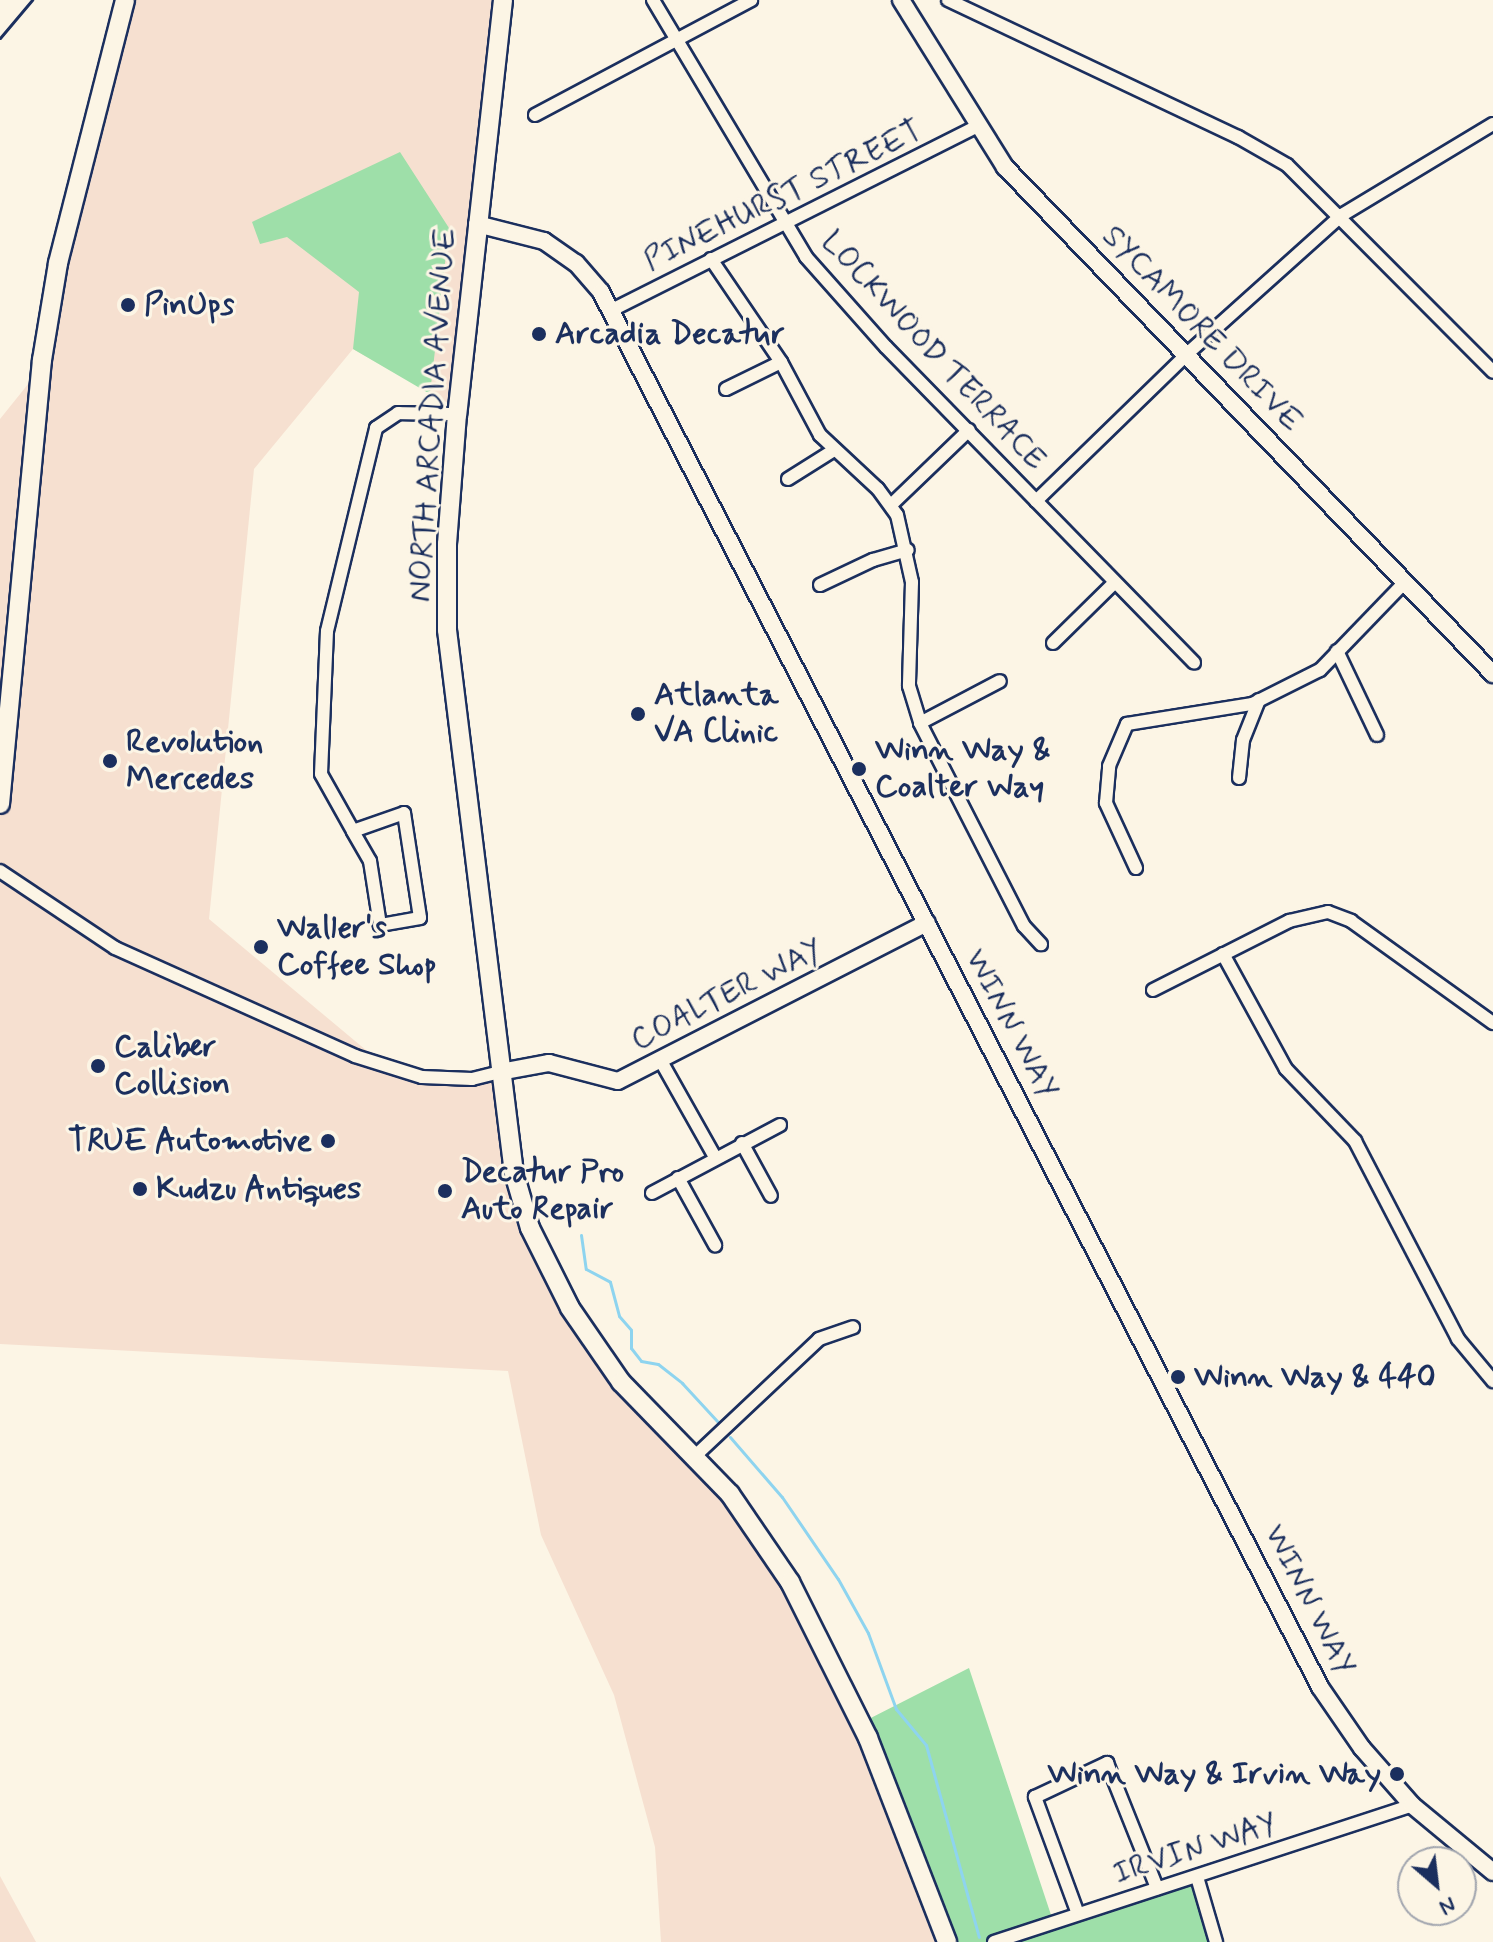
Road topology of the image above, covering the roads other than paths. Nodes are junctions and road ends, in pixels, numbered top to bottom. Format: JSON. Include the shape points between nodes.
{"nodes":[{"id":1,"x":125,"y":0,"type":"edge"},
{"id":2,"x":503,"y":0,"type":"edge"},
{"id":3,"x":653,"y":0,"type":"edge"},
{"id":4,"x":751,"y":0,"type":"edge"},
{"id":5,"x":901,"y":0,"type":"edge"},
{"id":6,"x":948,"y":0,"type":"edge"},
{"id":7,"x":674,"y":39,"type":"junction"},
{"id":8,"x":535,"y":115,"type":"dead end"},
{"id":9,"x":1493,"y":124,"type":"edge"},
{"id":10,"x":976,"y":127,"type":"junction"},
{"id":11,"x":1342,"y":215,"type":"junction"},
{"id":12,"x":477,"y":224,"type":"junction"},
{"id":13,"x":785,"y":224,"type":"junction"},
{"id":14,"x":711,"y":259,"type":"junction"},
{"id":15,"x":612,"y":310,"type":"junction"},
{"id":16,"x":1188,"y":353,"type":"junction"},
{"id":17,"x":781,"y":362,"type":"junction"},
{"id":18,"x":1493,"y":372,"type":"edge"},
{"id":19,"x":726,"y":389,"type":"dead end"},
{"id":20,"x":457,"y":414,"type":"junction"},
{"id":21,"x":969,"y":430,"type":"junction"},
{"id":22,"x":834,"y":450,"type":"junction"},
{"id":23,"x":788,"y":479,"type":"dead end"},
{"id":24,"x":1036,"y":501,"type":"junction"},
{"id":25,"x":891,"y":505,"type":"junction"},
{"id":26,"x":908,"y":550,"type":"junction"},
{"id":27,"x":1405,"y":582,"type":"junction"},
{"id":28,"x":1114,"y":583,"type":"junction"},
{"id":29,"x":820,"y":585,"type":"dead end"},
{"id":30,"x":1053,"y":643,"type":"dead end"},
{"id":31,"x":1337,"y":651,"type":"junction"},
{"id":32,"x":1194,"y":663,"type":"dead end"},
{"id":33,"x":1493,"y":674,"type":"edge"},
{"id":34,"x":1000,"y":681,"type":"dead end"},
{"id":35,"x":1259,"y":700,"type":"junction"},
{"id":36,"x":920,"y":723,"type":"junction"},
{"id":37,"x":1377,"y":735,"type":"dead end"},
{"id":38,"x":1239,"y":778,"type":"dead end"},
{"id":39,"x":0,"y":804,"type":"edge"},
{"id":40,"x":353,"y":831,"type":"junction"},
{"id":41,"x":1136,"y":868,"type":"dead end"},
{"id":42,"x":0,"y":871,"type":"edge"},
{"id":43,"x":927,"y":923,"type":"junction"},
{"id":44,"x":1041,"y":944,"type":"dead end"},
{"id":45,"x":1223,"y":954,"type":"junction"},
{"id":46,"x":1153,"y":990,"type":"dead end"},
{"id":47,"x":1493,"y":1023,"type":"edge"},
{"id":48,"x":662,"y":1063,"type":"junction"},
{"id":49,"x":500,"y":1072,"type":"junction"},
{"id":50,"x":780,"y":1125,"type":"dead end"},
{"id":51,"x":742,"y":1143,"type":"junction"},
{"id":52,"x":715,"y":1157,"type":"junction"},
{"id":53,"x":678,"y":1178,"type":"junction"},
{"id":54,"x":652,"y":1193,"type":"dead end"},
{"id":55,"x":771,"y":1196,"type":"dead end"},
{"id":56,"x":715,"y":1245,"type":"dead end"},
{"id":57,"x":853,"y":1327,"type":"dead end"},
{"id":58,"x":1493,"y":1381,"type":"edge"},
{"id":59,"x":694,"y":1457,"type":"junction"},
{"id":60,"x":1412,"y":1805,"type":"junction"},
{"id":61,"x":1493,"y":1872,"type":"edge"},
{"id":62,"x":1197,"y":1877,"type":"junction"},
{"id":63,"x":1157,"y":1888,"type":"junction"},
{"id":64,"x":1078,"y":1914,"type":"junction"},
{"id":65,"x":947,"y":1942,"type":"edge"},
{"id":66,"x":994,"y":1942,"type":"edge"},
{"id":67,"x":1216,"y":1942,"type":"edge"}],
"edges":[{"from":1,"to":39,"type":"main road","via":[[58,263],[42,360]]},
{"from":2,"to":12,"type":"main road","name":"NORTH ARCADIA AVENUE"},
{"from":3,"to":7,"type":"street","name":"LOCKWOOD TERRACE"},
{"from":4,"to":7,"type":"street"},
{"from":5,"to":10,"type":"street","name":"SYCAMORE DRIVE"},
{"from":6,"to":11,"type":"street","via":[[1238,137],[1287,165]]},
{"from":7,"to":8,"type":"street"},
{"from":7,"to":13,"type":"street","name":"LOCKWOOD TERRACE"},
{"from":9,"to":11,"type":"street"},
{"from":10,"to":13,"type":"street","name":"PINEHURST STREET"},
{"from":10,"to":16,"type":"street","name":"SYCAMORE DRIVE","via":[[1005,167]]},
{"from":11,"to":16,"type":"street"},
{"from":11,"to":18,"type":"street"},
{"from":12,"to":15,"type":"street","name":"WINN WAY","via":[[530,236],[561,251]]},
{"from":12,"to":20,"type":"main road","name":"NORTH ARCADIA AVENUE"},
{"from":13,"to":14,"type":"street","name":"PINEHURST STREET"},
{"from":13,"to":21,"type":"street","name":"LOCKWOOD TERRACE","via":[[886,347]]},
{"from":14,"to":15,"type":"street","name":"PINEHURST STREET"},
{"from":14,"to":17,"type":"street"},
{"from":15,"to":43,"type":"street","name":"WINN WAY"},
{"from":16,"to":24,"type":"street"},
{"from":16,"to":27,"type":"street","name":"SYCAMORE DRIVE"},
{"from":17,"to":19,"type":"street"},
{"from":17,"to":22,"type":"street","via":[[820,435]]},
{"from":20,"to":40,"type":"street","via":[[398,413],[376,428],[367,449],[327,631],[321,762],[321,774]]},
{"from":20,"to":49,"type":"main road","name":"NORTH ARCADIA AVENUE","via":[[447,630]]},
{"from":21,"to":24,"type":"street","name":"LOCKWOOD TERRACE"},
{"from":21,"to":25,"type":"street"},
{"from":22,"to":23,"type":"street"},
{"from":22,"to":25,"type":"street"},
{"from":24,"to":28,"type":"street","name":"LOCKWOOD TERRACE"},
{"from":25,"to":26,"type":"street"},
{"from":26,"to":29,"type":"street"},
{"from":26,"to":36,"type":"street","via":[[909,686]]},
{"from":27,"to":31,"type":"street"},
{"from":27,"to":33,"type":"street","name":"SYCAMORE DRIVE"},
{"from":28,"to":30,"type":"street"},
{"from":28,"to":32,"type":"street","name":"LOCKWOOD TERRACE"},
{"from":31,"to":35,"type":"street","via":[[1320,670]]},
{"from":31,"to":37,"type":"street"},
{"from":34,"to":36,"type":"street"},
{"from":35,"to":38,"type":"street","via":[[1243,740]]},
{"from":35,"to":41,"type":"street","via":[[1159,723],[1127,724],[1109,766],[1106,803]]},
{"from":36,"to":44,"type":"street","via":[[1024,926]]},
{"from":40,"to":40,"type":"street","via":[[370,861],[380,925],[420,918],[404,813]]},
{"from":42,"to":49,"type":"street","via":[[125,954],[361,1058],[438,1078]]},
{"from":43,"to":48,"type":"street","name":"COALTER WAY"},
{"from":43,"to":60,"type":"street","name":"WINN WAY","via":[[1320,1687],[1362,1748]]},
{"from":45,"to":46,"type":"street"},
{"from":45,"to":47,"type":"street","via":[[1296,918],[1328,912],[1351,921]]},
{"from":45,"to":58,"type":"street","via":[[1286,1069],[1355,1141],[1458,1339]]},
{"from":48,"to":49,"type":"street","name":"COALTER WAY","via":[[618,1081],[549,1063]]},
{"from":48,"to":52,"type":"street"},
{"from":49,"to":59,"type":"main road","name":"NORTH ARCADIA AVENUE","via":[[514,1173],[530,1228],[563,1295],[621,1382]]},
{"from":50,"to":51,"type":"street"},
{"from":51,"to":52,"type":"street"},
{"from":51,"to":55,"type":"street"},
{"from":52,"to":53,"type":"street"},
{"from":53,"to":54,"type":"street"},
{"from":53,"to":56,"type":"street"},
{"from":57,"to":59,"type":"street","via":[[819,1339]]},
{"from":59,"to":65,"type":"main road","name":"NORTH ARCADIA AVENUE","via":[[763,1540],[821,1637],[868,1738]]},
{"from":60,"to":61,"type":"street","name":"WINN WAY"},
{"from":60,"to":62,"type":"street","name":"IRVIN WAY"},
{"from":62,"to":63,"type":"street","name":"IRVIN WAY"},
{"from":62,"to":67,"type":"street"},
{"from":63,"to":64,"type":"street","name":"IRVIN WAY"},
{"from":63,"to":64,"type":"street","via":[[1107,1763],[1035,1797]]},
{"from":64,"to":66,"type":"street","name":"IRVIN WAY"}]}
